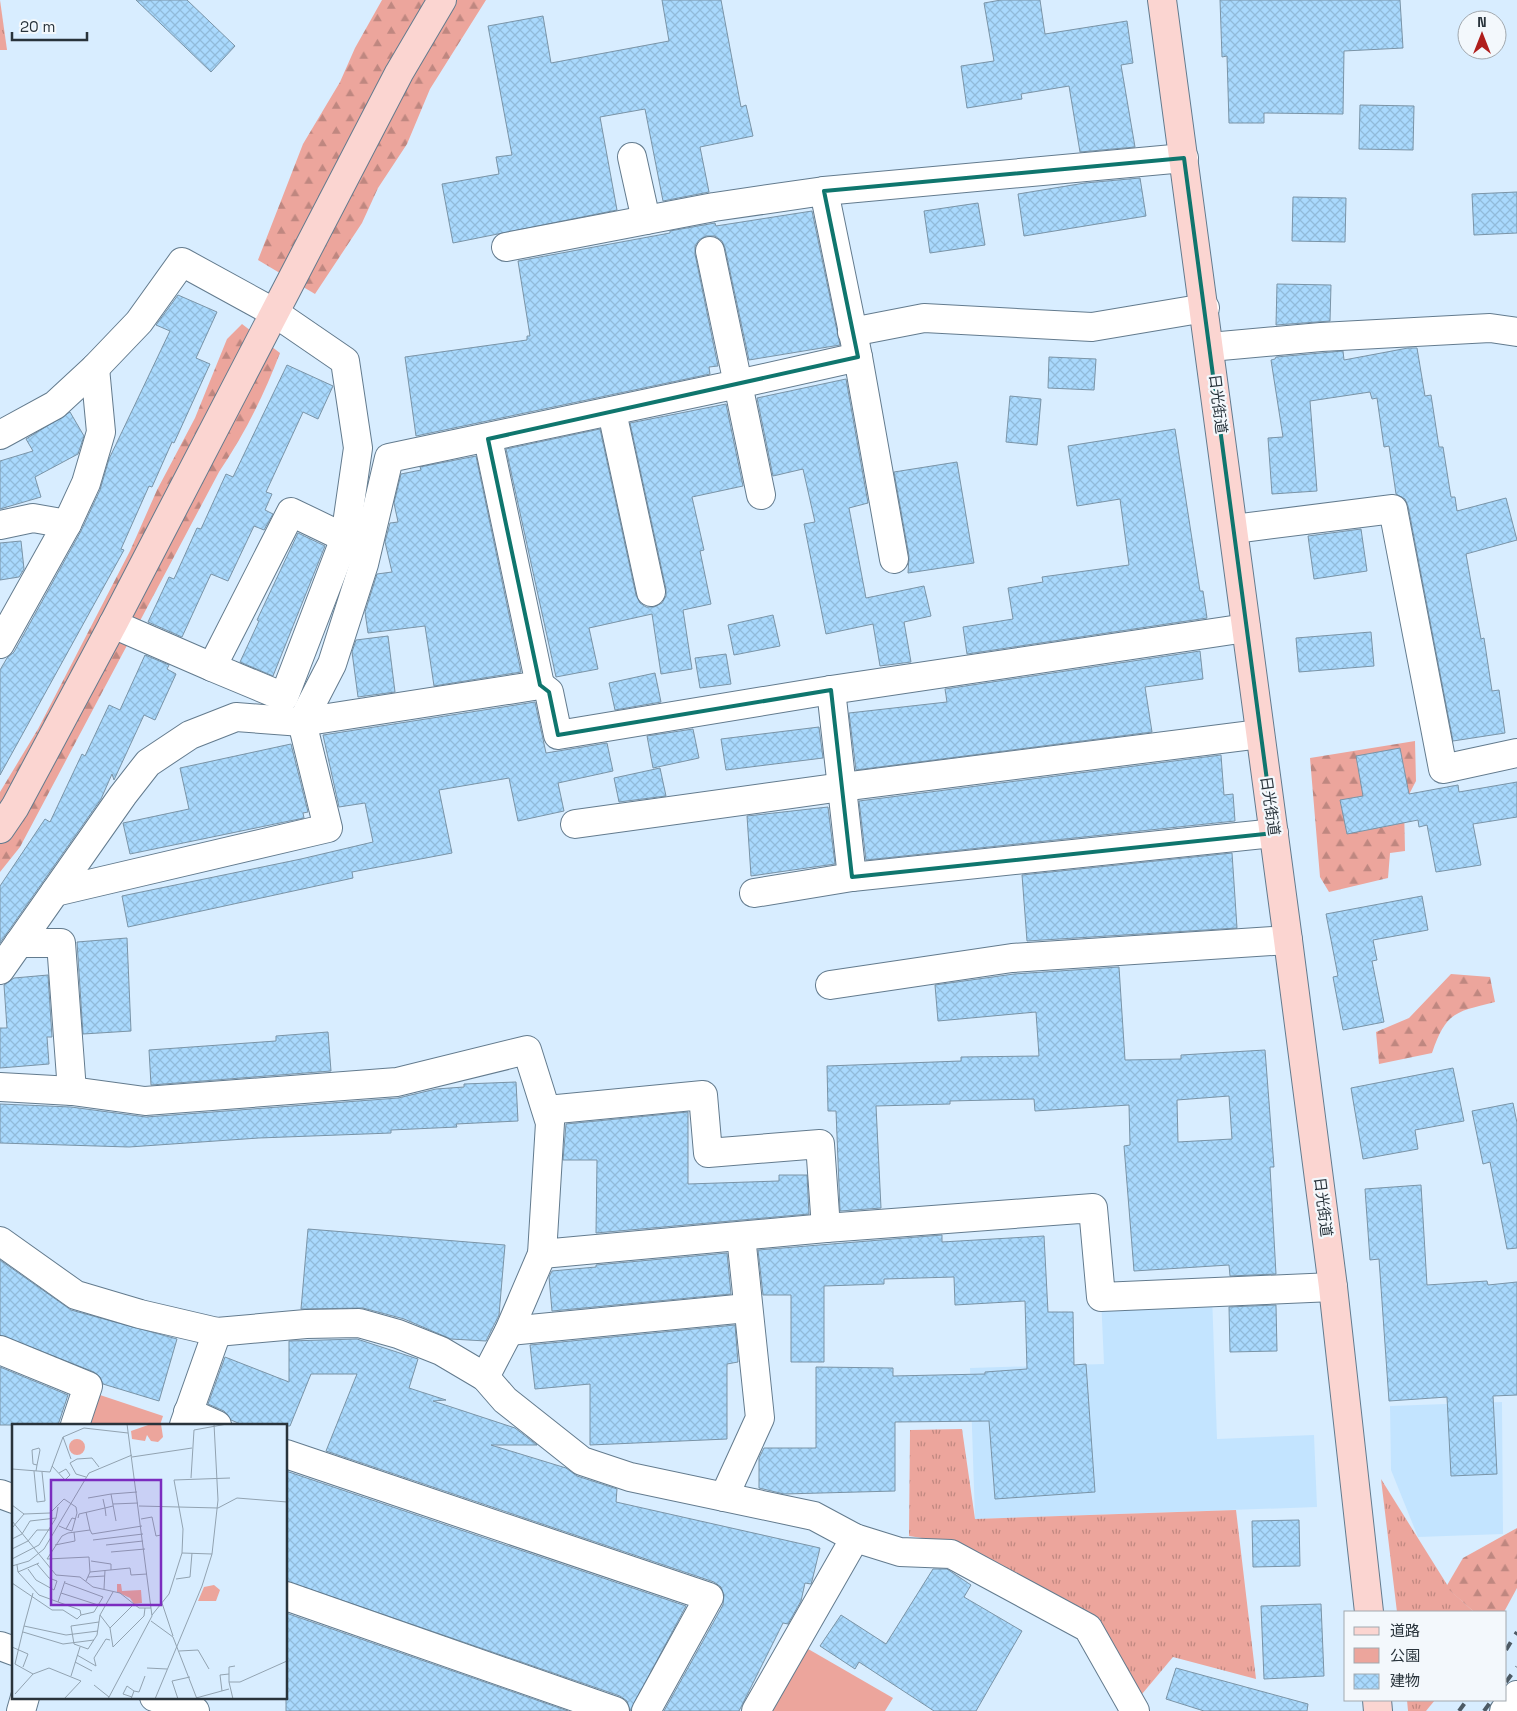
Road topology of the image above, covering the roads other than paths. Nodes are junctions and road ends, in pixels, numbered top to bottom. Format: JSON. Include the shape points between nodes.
{"nodes":[{"id":1,"x":442,"y":0,"type":"edge"},
{"id":2,"x":1162,"y":0,"type":"edge"},
{"id":3,"x":632,"y":157,"type":"dead end"},
{"id":4,"x":1184,"y":158,"type":"junction"},
{"id":5,"x":824,"y":191,"type":"junction"},
{"id":6,"x":646,"y":220,"type":"junction"},
{"id":7,"x":506,"y":247,"type":"dead end"},
{"id":8,"x":710,"y":251,"type":"dead end"},
{"id":9,"x":1205,"y":308,"type":"junction"},
{"id":10,"x":275,"y":313,"type":"junction"},
{"id":11,"x":1517,"y":332,"type":"edge"},
{"id":12,"x":855,"y":344,"type":"junction"},
{"id":13,"x":1210,"y":347,"type":"junction"},
{"id":14,"x":95,"y":368,"type":"junction"},
{"id":15,"x":738,"y":384,"type":"junction"},
{"id":16,"x":612,"y":412,"type":"junction"},
{"id":17,"x":0,"y":435,"type":"edge"},
{"id":18,"x":488,"y":439,"type":"junction"},
{"id":19,"x":761,"y":495,"type":"dead end"},
{"id":20,"x":67,"y":524,"type":"junction"},
{"id":21,"x":0,"y":525,"type":"edge"},
{"id":22,"x":1234,"y":529,"type":"junction"},
{"id":23,"x":345,"y":538,"type":"junction"},
{"id":24,"x":894,"y":559,"type":"dead end"},
{"id":25,"x":651,"y":592,"type":"dead end"},
{"id":26,"x":113,"y":624,"type":"junction"},
{"id":27,"x":1246,"y":628,"type":"junction"},
{"id":28,"x":0,"y":644,"type":"edge"},
{"id":29,"x":212,"y":667,"type":"junction"},
{"id":30,"x":540,"y":685,"type":"junction"},
{"id":31,"x":831,"y":690,"type":"junction"},
{"id":32,"x":302,"y":722,"type":"junction"},
{"id":33,"x":1260,"y":734,"type":"junction"},
{"id":34,"x":1517,"y":753,"type":"edge"},
{"id":35,"x":842,"y":786,"type":"junction"},
{"id":36,"x":575,"y":824,"type":"dead end"},
{"id":37,"x":0,"y":828,"type":"edge"},
{"id":38,"x":1274,"y":834,"type":"junction"},
{"id":39,"x":852,"y":877,"type":"junction"},
{"id":40,"x":54,"y":892,"type":"junction"},
{"id":41,"x":754,"y":893,"type":"dead end"},
{"id":42,"x":1288,"y":940,"type":"junction"},
{"id":43,"x":19,"y":943,"type":"junction"},
{"id":44,"x":0,"y":970,"type":"edge"},
{"id":45,"x":830,"y":985,"type":"dead end"},
{"id":46,"x":0,"y":1087,"type":"edge"},
{"id":47,"x":72,"y":1091,"type":"junction"},
{"id":48,"x":547,"y":1110,"type":"junction"},
{"id":49,"x":826,"y":1228,"type":"junction"},
{"id":50,"x":741,"y":1236,"type":"junction"},
{"id":51,"x":0,"y":1242,"type":"edge"},
{"id":52,"x":542,"y":1254,"type":"junction"},
{"id":53,"x":1333,"y":1287,"type":"junction"},
{"id":54,"x":747,"y":1308,"type":"junction"},
{"id":55,"x":509,"y":1330,"type":"junction"},
{"id":56,"x":218,"y":1332,"type":"junction"},
{"id":57,"x":0,"y":1350,"type":"edge"},
{"id":58,"x":486,"y":1377,"type":"junction"},
{"id":59,"x":186,"y":1418,"type":"edge"},
{"id":60,"x":75,"y":1424,"type":"edge"},
{"id":61,"x":213,"y":1424,"type":"edge"},
{"id":62,"x":288,"y":1455,"type":"edge"},
{"id":63,"x":0,"y":1494,"type":"edge"},
{"id":64,"x":724,"y":1497,"type":"junction"},
{"id":65,"x":12,"y":1498,"type":"edge"},
{"id":66,"x":856,"y":1538,"type":"junction"},
{"id":67,"x":288,"y":1597,"type":"edge"},
{"id":68,"x":1370,"y":1611,"type":"edge"},
{"id":69,"x":0,"y":1646,"type":"edge"},
{"id":70,"x":12,"y":1650,"type":"edge"},
{"id":71,"x":1517,"y":1695,"type":"edge"},
{"id":72,"x":25,"y":1698,"type":"edge"},
{"id":73,"x":157,"y":1698,"type":"edge"},
{"id":74,"x":1133,"y":1710,"type":"edge"},
{"id":75,"x":21,"y":1711,"type":"edge"},
{"id":76,"x":195,"y":1711,"type":"edge"},
{"id":77,"x":615,"y":1711,"type":"edge"},
{"id":78,"x":646,"y":1711,"type":"edge"},
{"id":79,"x":756,"y":1711,"type":"edge"},
{"id":80,"x":1504,"y":1711,"type":"edge"}],
"edges":[{"from":1,"to":10,"type":"main road","via":[[399,74]]},
{"from":2,"to":4,"type":"main road","name":"日光街道"},
{"from":3,"to":6,"type":"street"},
{"from":4,"to":5,"type":"street"},
{"from":4,"to":9,"type":"main road","name":"日光街道"},
{"from":5,"to":6,"type":"street"},
{"from":5,"to":12,"type":"street"},
{"from":6,"to":7,"type":"street"},
{"from":8,"to":15,"type":"street"},
{"from":9,"to":12,"type":"street","via":[[1092,327],[924,318]]},
{"from":9,"to":13,"type":"main road","name":"日光街道"},
{"from":10,"to":14,"type":"street","via":[[182,262],[138,322]]},
{"from":10,"to":23,"type":"street","via":[[345,361],[358,448]]},
{"from":10,"to":26,"type":"main road"},
{"from":11,"to":13,"type":"street","via":[[1490,328]]},
{"from":12,"to":15,"type":"street"},
{"from":12,"to":24,"type":"street"},
{"from":13,"to":22,"type":"main road","name":"日光街道"},
{"from":14,"to":17,"type":"street","via":[[54,405]]},
{"from":14,"to":20,"type":"street","via":[[102,432],[86,483]]},
{"from":15,"to":16,"type":"street"},
{"from":15,"to":19,"type":"street"},
{"from":16,"to":18,"type":"street"},
{"from":16,"to":25,"type":"street"},
{"from":18,"to":30,"type":"street"},
{"from":18,"to":32,"type":"street","via":[[388,458],[364,564],[332,664]]},
{"from":20,"to":21,"type":"street","via":[[34,518]]},
{"from":20,"to":28,"type":"street"},
{"from":22,"to":27,"type":"main road","name":"日光街道"},
{"from":22,"to":34,"type":"street","via":[[1392,509],[1442,769]]},
{"from":23,"to":29,"type":"street","via":[[291,512]]},
{"from":23,"to":29,"type":"street","via":[[284,697]]},
{"from":26,"to":29,"type":"street"},
{"from":26,"to":37,"type":"main road","via":[[15,807]]},
{"from":27,"to":31,"type":"street"},
{"from":27,"to":33,"type":"main road","name":"日光街道"},
{"from":30,"to":31,"type":"street","via":[[549,692],[558,735]]},
{"from":30,"to":32,"type":"street"},
{"from":31,"to":35,"type":"street"},
{"from":32,"to":40,"type":"street","via":[[236,717],[190,735],[148,764]]},
{"from":32,"to":40,"type":"street","via":[[328,828]]},
{"from":33,"to":35,"type":"street"},
{"from":33,"to":38,"type":"main road","name":"日光街道"},
{"from":35,"to":36,"type":"street"},
{"from":35,"to":39,"type":"street"},
{"from":38,"to":39,"type":"street"},
{"from":38,"to":42,"type":"main road","name":"日光街道"},
{"from":39,"to":41,"type":"street"},
{"from":40,"to":43,"type":"street"},
{"from":42,"to":45,"type":"street","via":[[1012,958]]},
{"from":42,"to":53,"type":"main road","name":"日光街道"},
{"from":43,"to":44,"type":"street"},
{"from":43,"to":47,"type":"street","via":[[61,943]]},
{"from":46,"to":47,"type":"street"},
{"from":47,"to":48,"type":"street","via":[[145,1101],[397,1082],[527,1050]]},
{"from":48,"to":49,"type":"street","via":[[703,1095],[708,1153],[820,1144]]},
{"from":48,"to":52,"type":"street","via":[[550,1123]]},
{"from":49,"to":50,"type":"street"},
{"from":49,"to":53,"type":"street","via":[[1093,1208],[1101,1297]]},
{"from":50,"to":52,"type":"street"},
{"from":50,"to":54,"type":"street"},
{"from":51,"to":56,"type":"street","via":[[76,1295]]},
{"from":52,"to":55,"type":"street"},
{"from":53,"to":68,"type":"main road","name":"日光街道"},
{"from":54,"to":55,"type":"street"},
{"from":54,"to":64,"type":"street","via":[[760,1418]]},
{"from":55,"to":58,"type":"street"},
{"from":56,"to":58,"type":"street","via":[[359,1323],[441,1351]]},
{"from":56,"to":59,"type":"street"},
{"from":57,"to":60,"type":"street","via":[[88,1386]]},
{"from":58,"to":64,"type":"street","via":[[505,1400],[582,1460],[630,1477]]},
{"from":59,"to":61,"type":"street"},
{"from":62,"to":78,"type":"street","via":[[708,1597]]},
{"from":63,"to":65,"type":"street"},
{"from":64,"to":66,"type":"street","via":[[814,1516]]},
{"from":66,"to":74,"type":"street","via":[[900,1552],[951,1554],[1088,1628]]},
{"from":66,"to":79,"type":"street"},
{"from":67,"to":77,"type":"street"},
{"from":69,"to":70,"type":"street"},
{"from":71,"to":80,"type":"street"},
{"from":72,"to":75,"type":"street"},
{"from":73,"to":76,"type":"street"}]}
